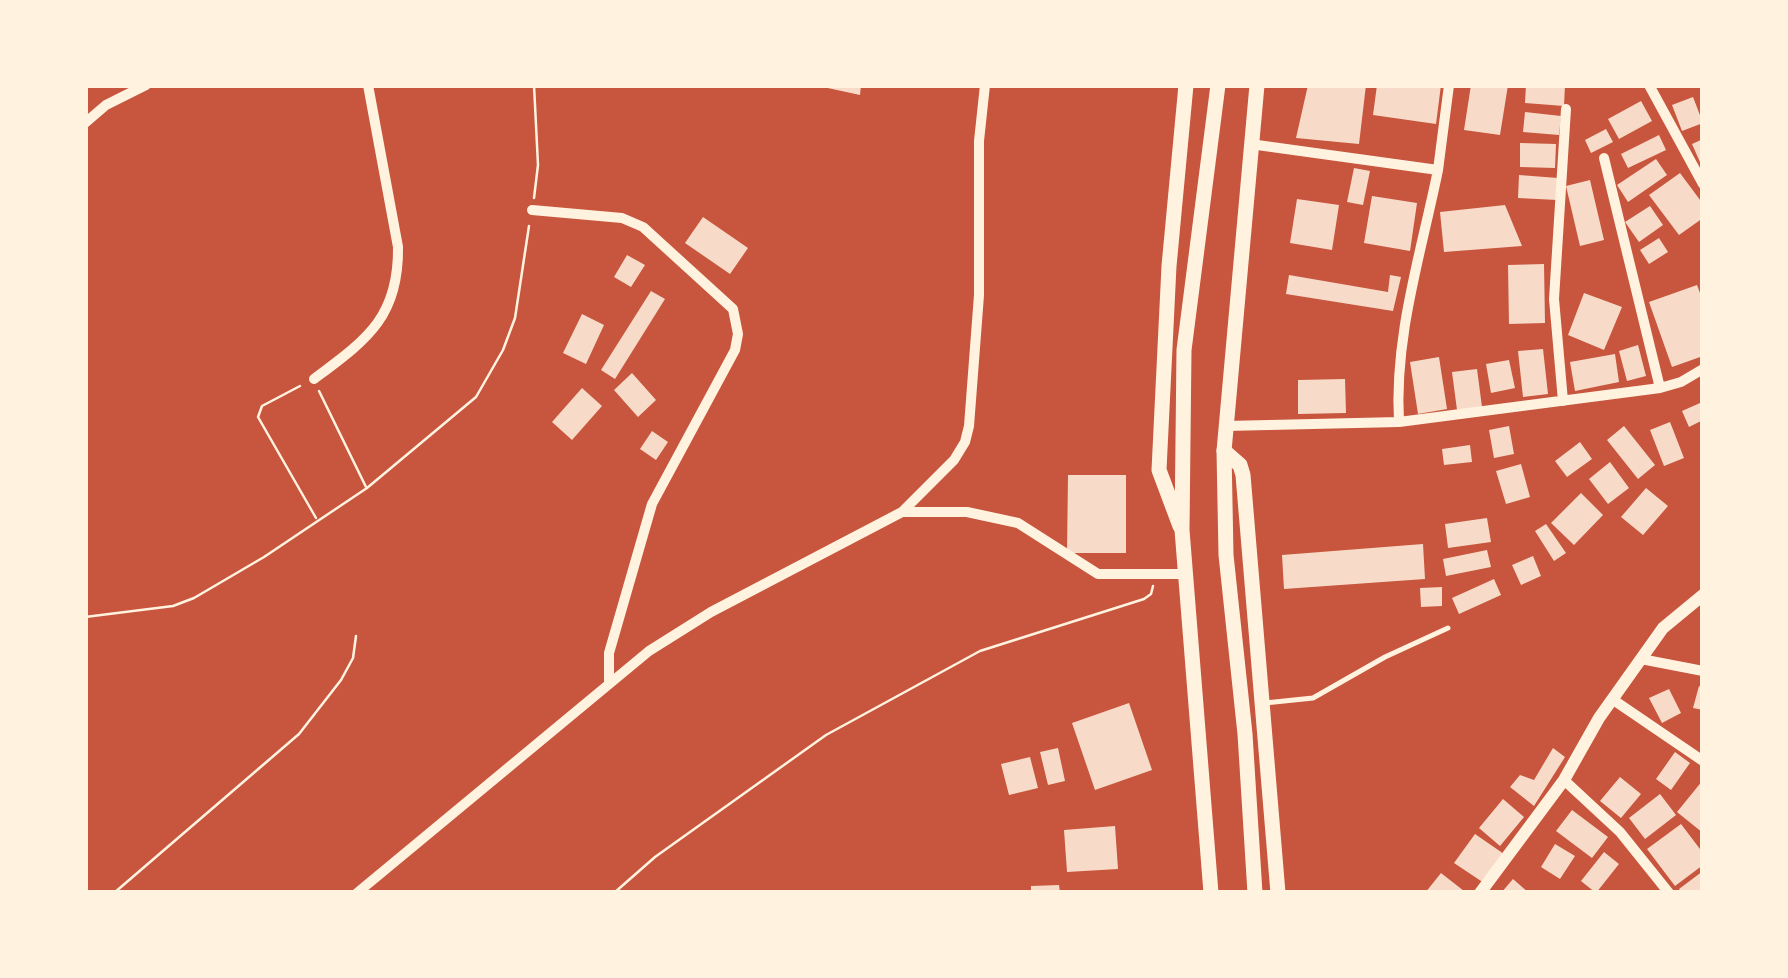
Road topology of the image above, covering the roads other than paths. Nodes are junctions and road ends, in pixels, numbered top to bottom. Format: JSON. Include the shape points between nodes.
{"nodes":[{"id":1,"x":146,"y":85,"type":"edge"},
{"id":2,"x":368,"y":85,"type":"edge"},
{"id":3,"x":985,"y":85,"type":"edge"},
{"id":4,"x":1186,"y":85,"type":"edge"},
{"id":5,"x":1218,"y":85,"type":"edge"},
{"id":6,"x":1448,"y":85,"type":"edge"},
{"id":7,"x":1648,"y":85,"type":"edge"},
{"id":8,"x":1260,"y":88,"type":"edge"},
{"id":9,"x":1566,"y":109,"type":"dead end"},
{"id":10,"x":85,"y":122,"type":"edge"},
{"id":11,"x":1250,"y":144,"type":"junction"},
{"id":12,"x":1604,"y":158,"type":"dead end"},
{"id":13,"x":1438,"y":170,"type":"junction"},
{"id":14,"x":1703,"y":184,"type":"edge"},
{"id":15,"x":532,"y":210,"type":"road end"},
{"id":16,"x":1703,"y":368,"type":"edge"},
{"id":17,"x":314,"y":379,"type":"road end"},
{"id":18,"x":1660,"y":388,"type":"junction"},
{"id":19,"x":1562,"y":400,"type":"junction"},
{"id":20,"x":1399,"y":422,"type":"junction"},
{"id":21,"x":1226,"y":426,"type":"junction"},
{"id":22,"x":1224,"y":451,"type":"junction"},
{"id":23,"x":902,"y":512,"type":"junction"},
{"id":24,"x":1182,"y":530,"type":"junction"},
{"id":25,"x":1183,"y":574,"type":"junction"},
{"id":26,"x":1703,"y":594,"type":"edge"},
{"id":27,"x":1448,"y":628,"type":"dead end"},
{"id":28,"x":1640,"y":659,"type":"junction"},
{"id":29,"x":1703,"y":672,"type":"edge"},
{"id":30,"x":609,"y":684,"type":"junction"},
{"id":31,"x":1612,"y":699,"type":"junction"},
{"id":32,"x":1262,"y":703,"type":"junction"},
{"id":33,"x":1244,"y":734,"type":"junction"},
{"id":34,"x":1264,"y":734,"type":"junction"},
{"id":35,"x":1703,"y":761,"type":"edge"},
{"id":36,"x":1564,"y":780,"type":"junction"},
{"id":37,"x":357,"y":893,"type":"edge"},
{"id":38,"x":1211,"y":893,"type":"edge"},
{"id":39,"x":1255,"y":893,"type":"edge"},
{"id":40,"x":1278,"y":893,"type":"edge"},
{"id":41,"x":1480,"y":893,"type":"edge"},
{"id":42,"x":1669,"y":893,"type":"edge"}],
"edges":[{"from":1,"to":10,"type":"street"},
{"from":2,"to":17,"type":"street","via":[[398,270],[388,308],[372,334]]},
{"from":3,"to":23,"type":"street","via":[[969,426],[954,460]]},
{"from":4,"to":24,"type":"main road","via":[[1159,470]]},
{"from":5,"to":24,"type":"main road","via":[[1184,350]]},
{"from":6,"to":13,"type":"street"},
{"from":7,"to":14,"type":"street"},
{"from":8,"to":11,"type":"main road"},
{"from":9,"to":19,"type":"street","via":[[1554,300]]},
{"from":11,"to":13,"type":"street"},
{"from":11,"to":21,"type":"main road"},
{"from":12,"to":18,"type":"street"},
{"from":13,"to":20,"type":"street","via":[[1405,315]]},
{"from":15,"to":30,"type":"street","via":[[622,218],[643,227],[724,299],[738,322],[735,350],[652,504],[609,653]]},
{"from":16,"to":18,"type":"street"},
{"from":18,"to":19,"type":"street"},
{"from":19,"to":20,"type":"street"},
{"from":20,"to":21,"type":"street"},
{"from":21,"to":22,"type":"main road"},
{"from":22,"to":32,"type":"main road","via":[[1243,475]]},
{"from":22,"to":33,"type":"main road","via":[[1226,555]]},
{"from":23,"to":25,"type":"street","via":[[968,512],[1007,520],[1098,574]]},
{"from":23,"to":30,"type":"street","via":[[711,612]]},
{"from":24,"to":25,"type":"main road"},
{"from":25,"to":38,"type":"main road"},
{"from":26,"to":28,"type":"street","via":[[1662,628]]},
{"from":27,"to":32,"type":"lane","via":[[1312,698]]},
{"from":28,"to":29,"type":"street"},
{"from":28,"to":31,"type":"street"},
{"from":30,"to":37,"type":"street"},
{"from":31,"to":35,"type":"street"},
{"from":31,"to":36,"type":"street"},
{"from":32,"to":34,"type":"main road"},
{"from":33,"to":34,"type":"main road"},
{"from":33,"to":39,"type":"main road"},
{"from":34,"to":40,"type":"main road"},
{"from":36,"to":41,"type":"street"},
{"from":36,"to":42,"type":"street","via":[[1620,832]]}]}
